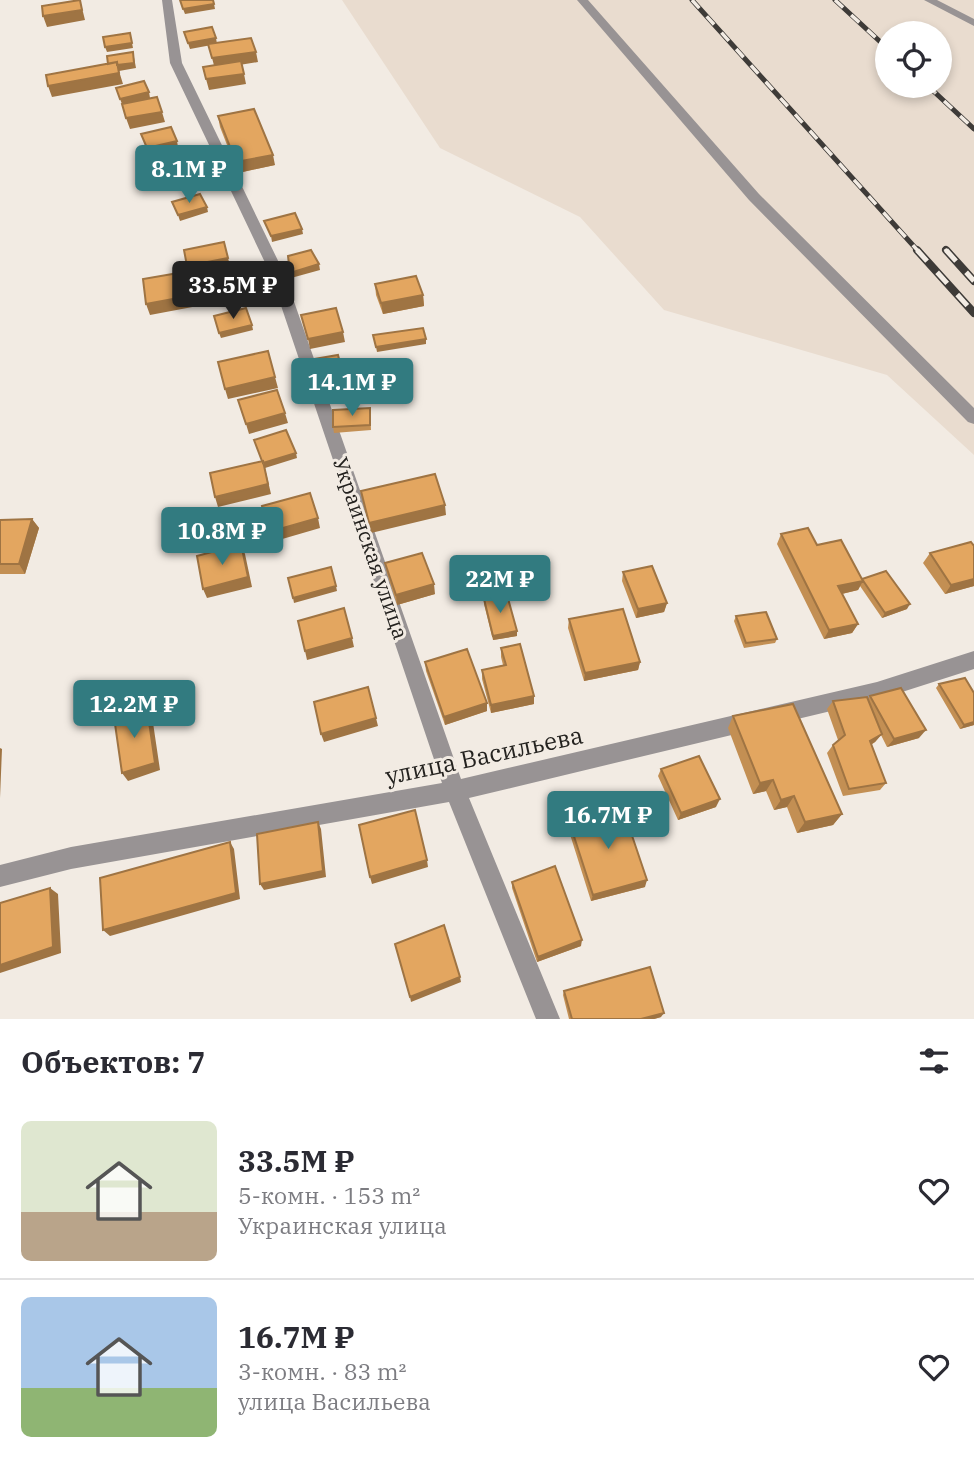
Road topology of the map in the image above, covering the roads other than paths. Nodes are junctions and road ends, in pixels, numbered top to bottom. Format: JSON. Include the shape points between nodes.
{"nodes":[{"id":1,"x":167,"y":0,"type":"edge"},
{"id":2,"x":582,"y":0,"type":"edge"},
{"id":3,"x":929,"y":0,"type":"edge"},
{"id":4,"x":974,"y":23,"type":"edge"},
{"id":5,"x":974,"y":418,"type":"edge"},
{"id":6,"x":974,"y":660,"type":"edge"},
{"id":7,"x":454,"y":791,"type":"junction"},
{"id":8,"x":0,"y":876,"type":"edge"},
{"id":9,"x":548,"y":1019,"type":"edge"}],
"edges":[{"from":1,"to":7,"type":"street","name":"Украинская улица","via":[[176,63],[277,273]]},
{"from":2,"to":5,"type":"street","via":[[754,197]]},
{"from":3,"to":4,"type":"street"},
{"from":6,"to":7,"type":"street","name":"улица Васильева","via":[[877,691]]},
{"from":7,"to":8,"type":"street","name":"улица Васильева","via":[[71,858]]},
{"from":7,"to":9,"type":"street","name":"Украинская улица"}]}
